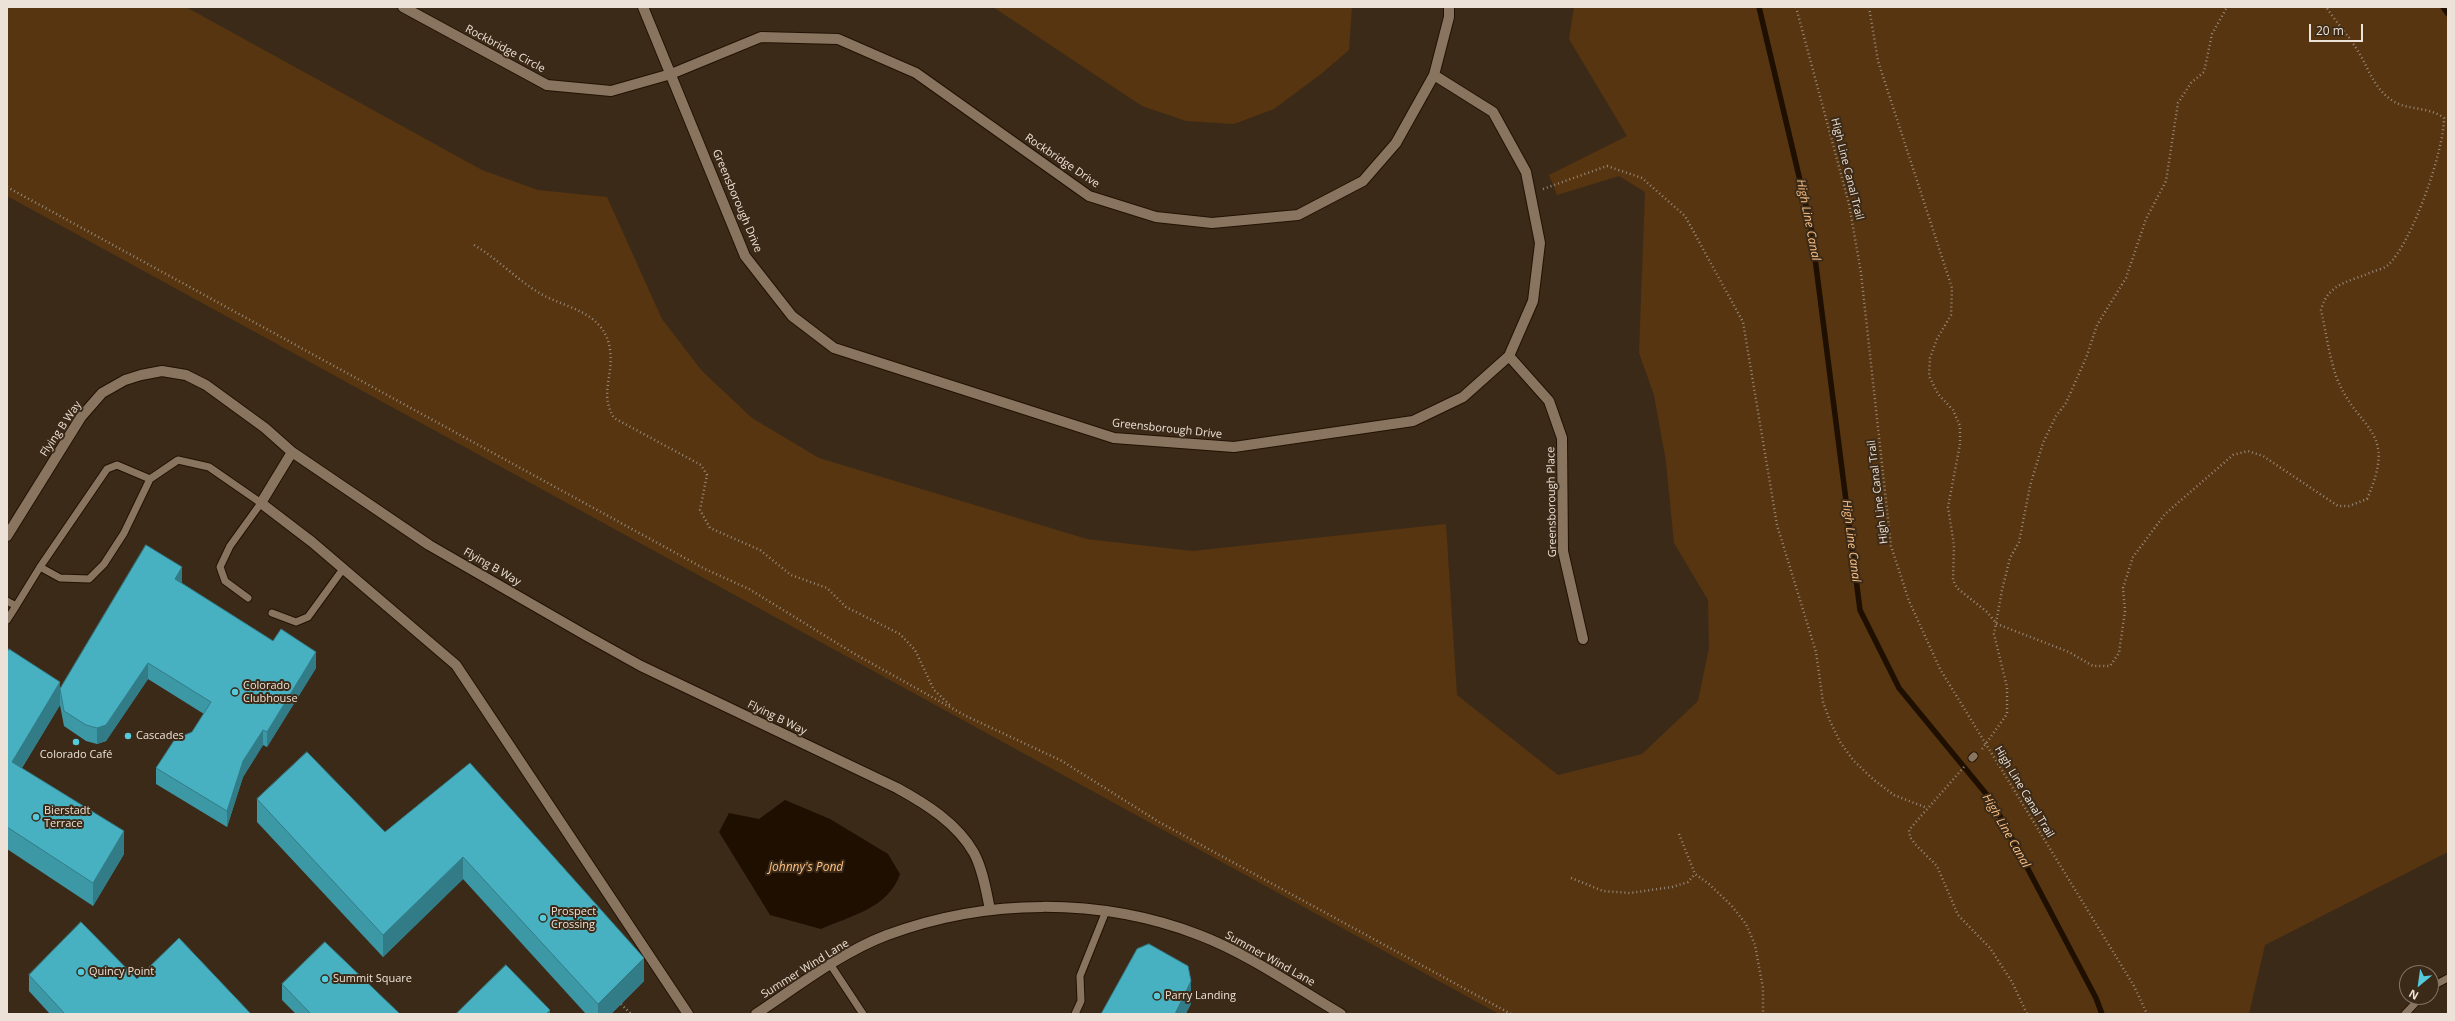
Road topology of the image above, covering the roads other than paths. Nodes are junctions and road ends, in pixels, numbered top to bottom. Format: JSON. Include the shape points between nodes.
{"nodes":[{"id":1,"x":403,"y":7,"type":"edge"},
{"id":2,"x":643,"y":7,"type":"edge"},
{"id":3,"x":1449,"y":7,"type":"edge"},
{"id":4,"x":671,"y":74,"type":"junction"},
{"id":5,"x":1434,"y":75,"type":"junction"},
{"id":6,"x":1509,"y":356,"type":"junction"},
{"id":7,"x":292,"y":452,"type":"junction"},
{"id":8,"x":150,"y":479,"type":"junction"},
{"id":9,"x":261,"y":503,"type":"junction"},
{"id":10,"x":7,"y":536,"type":"edge"},
{"id":11,"x":40,"y":567,"type":"junction"},
{"id":12,"x":343,"y":569,"type":"junction"},
{"id":13,"x":248,"y":598,"type":"dead end"},
{"id":14,"x":7,"y":601,"type":"edge"},
{"id":15,"x":16,"y":606,"type":"junction"},
{"id":16,"x":272,"y":613,"type":"dead end"},
{"id":17,"x":7,"y":620,"type":"edge"},
{"id":18,"x":1583,"y":639,"type":"dead end"},
{"id":19,"x":990,"y":909,"type":"junction"},
{"id":20,"x":1106,"y":911,"type":"junction"},
{"id":21,"x":830,"y":964,"type":"junction"},
{"id":22,"x":2448,"y":978,"type":"edge"},
{"id":23,"x":2439,"y":983,"type":"edge"},
{"id":24,"x":2414,"y":1005,"type":"edge"},
{"id":25,"x":688,"y":1014,"type":"edge"},
{"id":26,"x":756,"y":1014,"type":"edge"},
{"id":27,"x":864,"y":1014,"type":"edge"},
{"id":28,"x":1075,"y":1014,"type":"edge"},
{"id":29,"x":1341,"y":1014,"type":"edge"},
{"id":30,"x":2406,"y":1014,"type":"edge"}],
"edges":[{"from":1,"to":4,"type":"street","name":"Rockbridge Circle","via":[[547,85],[611,91]]},
{"from":2,"to":4,"type":"street","name":"Greensborough Drive"},
{"from":3,"to":5,"type":"street","name":"Rockbridge Drive","via":[[1449,18]]},
{"from":4,"to":5,"type":"street","name":"Rockbridge Drive","via":[[761,37],[838,39],[916,72],[1089,196],[1156,217],[1212,223],[1298,215],[1363,180],[1396,143]]},
{"from":4,"to":6,"type":"street","name":"Greensborough Drive","via":[[745,256],[792,316],[834,348],[1114,438],[1234,447],[1413,421],[1464,397]]},
{"from":5,"to":6,"type":"street","name":"Greensborough Drive","via":[[1493,112],[1526,172],[1540,243],[1533,301]]},
{"from":6,"to":18,"type":"street","name":"Greensborough Place","via":[[1549,401],[1562,438],[1563,551]]},
{"from":7,"to":9,"type":"street"},
{"from":7,"to":10,"type":"street","name":"Flying B Way","via":[[265,428],[206,385],[186,375],[162,372],[141,375],[125,380],[102,393],[81,417]]},
{"from":7,"to":19,"type":"street","name":"Flying B Way","via":[[429,545],[641,666],[928,805],[952,825],[974,853],[982,872]]},
{"from":8,"to":9,"type":"lane","via":[[178,460],[209,467]]},
{"from":8,"to":11,"type":"lane","via":[[116,466],[107,469]]},
{"from":8,"to":11,"type":"lane","via":[[124,534],[104,564],[89,579],[60,578]]},
{"from":9,"to":12,"type":"street"},
{"from":9,"to":13,"type":"lane","via":[[230,546],[220,567],[225,581]]},
{"from":11,"to":15,"type":"lane"},
{"from":12,"to":16,"type":"lane","via":[[308,617],[296,622]]},
{"from":12,"to":25,"type":"street","via":[[456,665]]},
{"from":14,"to":15,"type":"lane"},
{"from":15,"to":17,"type":"lane"},
{"from":19,"to":20,"type":"street","name":"Summer Wind Lane","via":[[1066,907]]},
{"from":19,"to":21,"type":"street","name":"Summer Wind Lane","via":[[933,920],[886,936]]},
{"from":20,"to":28,"type":"lane","via":[[1082,973],[1081,1001]]},
{"from":20,"to":29,"type":"street","name":"Summer Wind Lane","via":[[1157,922],[1199,935],[1238,953]]},
{"from":21,"to":26,"type":"street","name":"Summer Wind Lane"},
{"from":21,"to":27,"type":"lane"},
{"from":22,"to":23,"type":"lane"},
{"from":24,"to":30,"type":"lane"}]}
